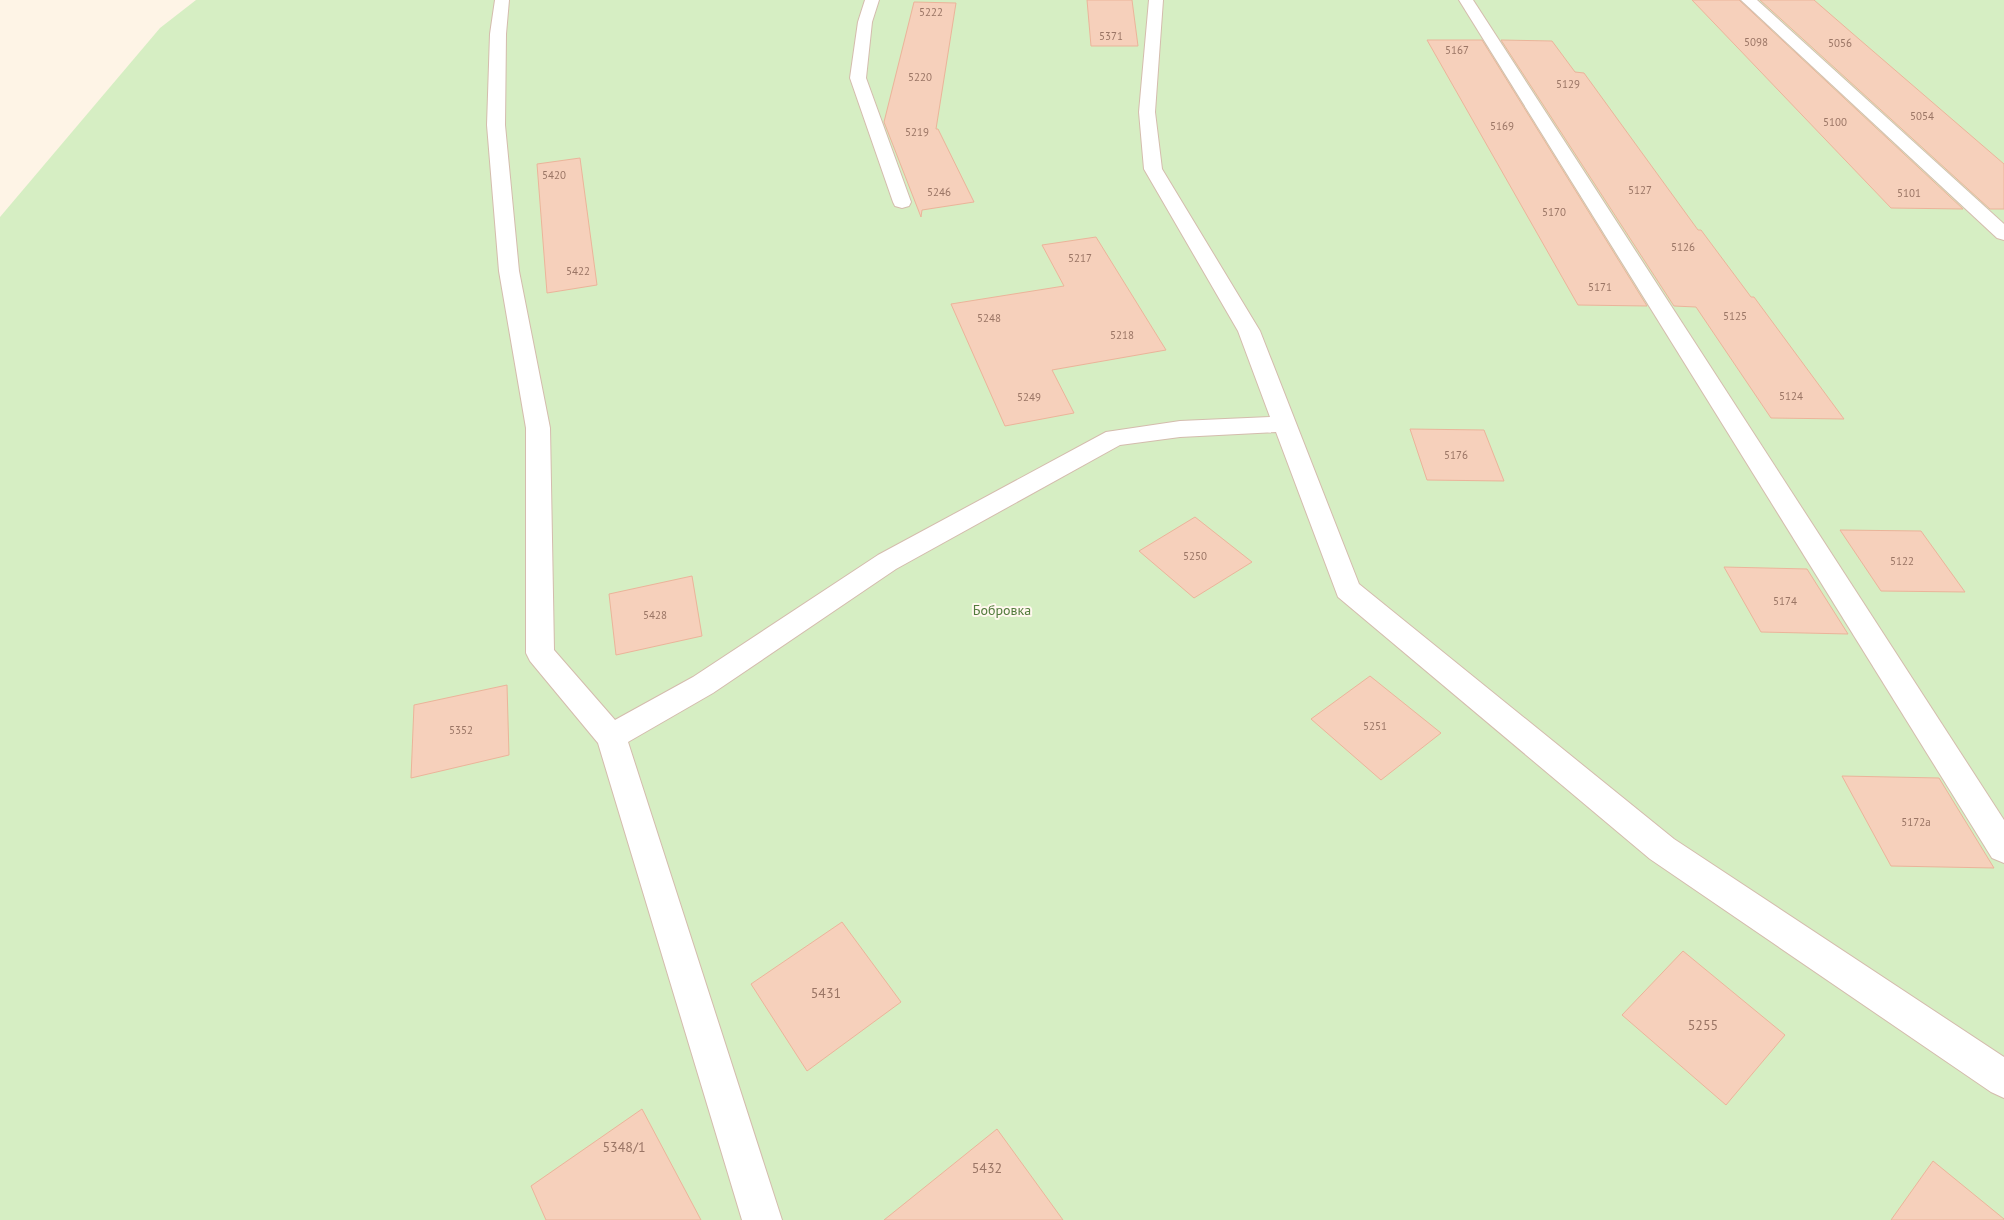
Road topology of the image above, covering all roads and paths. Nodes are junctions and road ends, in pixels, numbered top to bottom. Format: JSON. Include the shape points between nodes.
{"nodes":[{"id":1,"x":502,"y":0,"type":"edge"},
{"id":2,"x":872,"y":0,"type":"edge"},
{"id":3,"x":1156,"y":0,"type":"edge"},
{"id":4,"x":1466,"y":0,"type":"edge"},
{"id":5,"x":1748,"y":0,"type":"edge"},
{"id":6,"x":902,"y":202,"type":"dead end"},
{"id":7,"x":2004,"y":234,"type":"edge"},
{"id":8,"x":1284,"y":424,"type":"junction"},
{"id":9,"x":611,"y":737,"type":"junction"},
{"id":10,"x":2004,"y":848,"type":"edge"},
{"id":11,"x":2004,"y":1079,"type":"edge"},
{"id":12,"x":762,"y":1220,"type":"edge"}],
"edges":[{"from":1,"to":9,"type":"street","via":[[496,125],[509,271],[538,428],[540,654]]},
{"from":2,"to":6,"type":"street","via":[[865,22],[858,78]]},
{"from":3,"to":8,"type":"street","via":[[1147,112],[1153,169],[1249,331]]},
{"from":4,"to":10,"type":"street"},
{"from":5,"to":7,"type":"street"},
{"from":8,"to":9,"type":"street","via":[[1180,429],[1114,438],[887,562],[703,685]]},
{"from":8,"to":11,"type":"street","via":[[1348,590],[1662,849]]},
{"from":9,"to":12,"type":"street"}]}
